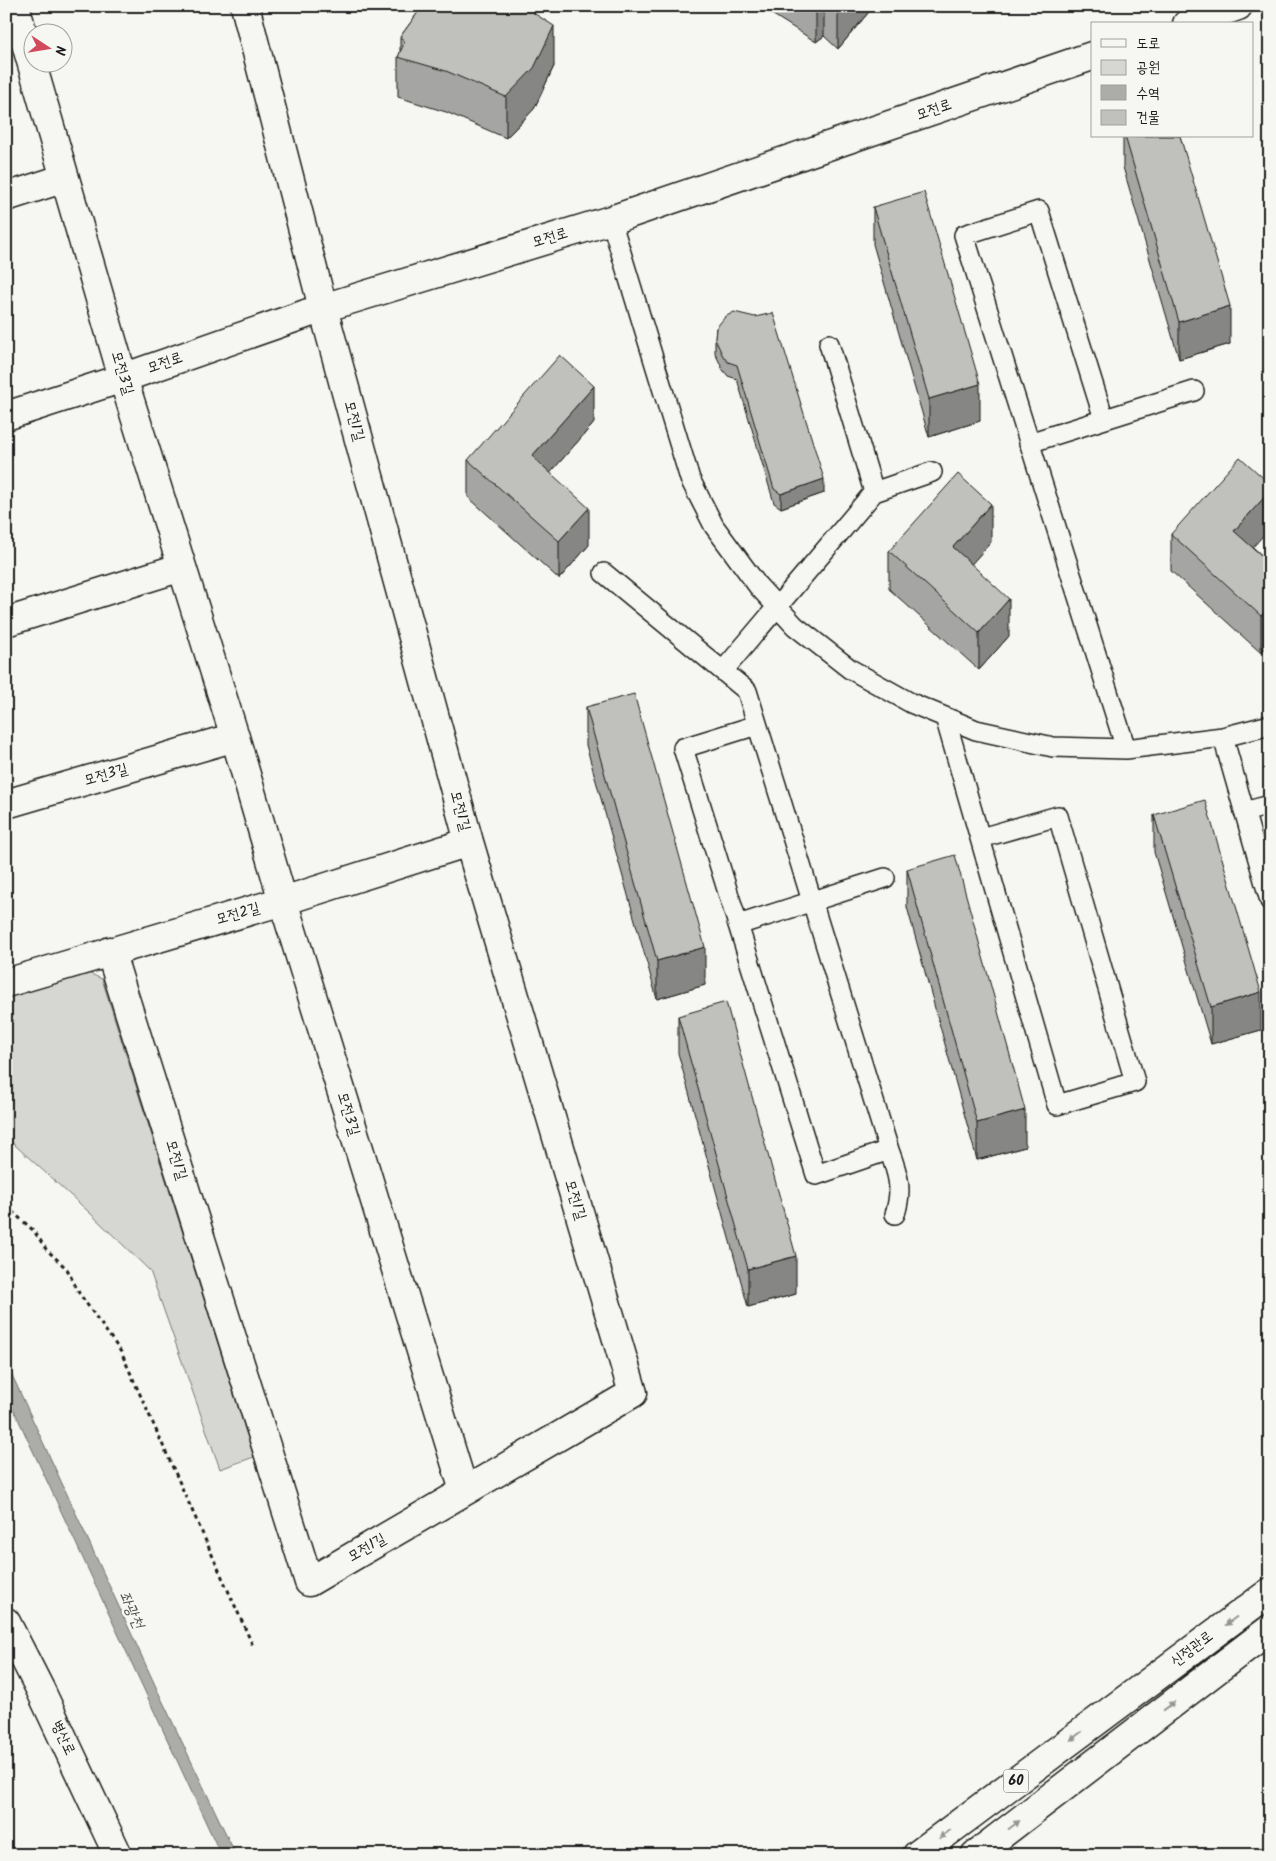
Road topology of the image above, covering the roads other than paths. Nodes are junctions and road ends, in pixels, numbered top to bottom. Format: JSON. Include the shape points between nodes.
{"nodes":[{"id":1,"x":1238,"y":6,"type":"edge"},
{"id":2,"x":247,"y":7,"type":"edge"},
{"id":3,"x":12,"y":9,"type":"edge"},
{"id":4,"x":1193,"y":22,"type":"edge"},
{"id":5,"x":1091,"y":56,"type":"edge"},
{"id":6,"x":65,"y":178,"type":"junction"},
{"id":7,"x":6,"y":197,"type":"edge"},
{"id":8,"x":611,"y":220,"type":"junction"},
{"id":9,"x":323,"y":308,"type":"junction"},
{"id":10,"x":829,"y":344,"type":"dead end"},
{"id":11,"x":123,"y":378,"type":"junction"},
{"id":12,"x":1194,"y":391,"type":"dead end"},
{"id":13,"x":6,"y":416,"type":"edge"},
{"id":14,"x":1104,"y":419,"type":"junction"},
{"id":15,"x":1029,"y":442,"type":"junction"},
{"id":16,"x":932,"y":472,"type":"dead end"},
{"id":17,"x":874,"y":492,"type":"junction"},
{"id":18,"x":182,"y":567,"type":"junction"},
{"id":19,"x":604,"y":572,"type":"dead end"},
{"id":20,"x":778,"y":608,"type":"junction"},
{"id":21,"x":6,"y":622,"type":"edge"},
{"id":22,"x":723,"y":671,"type":"junction"},
{"id":23,"x":945,"y":717,"type":"junction"},
{"id":24,"x":757,"y":725,"type":"junction"},
{"id":25,"x":1270,"y":726,"type":"edge"},
{"id":26,"x":235,"y":737,"type":"junction"},
{"id":27,"x":1223,"y":738,"type":"junction"},
{"id":28,"x":1126,"y":749,"type":"junction"},
{"id":29,"x":6,"y":804,"type":"edge"},
{"id":30,"x":1270,"y":805,"type":"edge"},
{"id":31,"x":1244,"y":812,"type":"junction"},
{"id":32,"x":981,"y":838,"type":"junction"},
{"id":33,"x":469,"y":842,"type":"junction"},
{"id":34,"x":885,"y":878,"type":"dead end"},
{"id":35,"x":282,"y":901,"type":"junction"},
{"id":36,"x":812,"y":901,"type":"junction"},
{"id":37,"x":1270,"y":901,"type":"edge"},
{"id":38,"x":738,"y":925,"type":"junction"},
{"id":39,"x":110,"y":951,"type":"junction"},
{"id":40,"x":6,"y":983,"type":"edge"},
{"id":41,"x":890,"y":1150,"type":"junction"},
{"id":42,"x":895,"y":1214,"type":"dead end"},
{"id":43,"x":464,"y":1491,"type":"junction"},
{"id":44,"x":1270,"y":1592,"type":"edge"},
{"id":45,"x":6,"y":1622,"type":"edge"},
{"id":46,"x":1270,"y":1629,"type":"edge"},
{"id":47,"x":118,"y":1855,"type":"edge"},
{"id":48,"x":917,"y":1855,"type":"edge"},
{"id":49,"x":975,"y":1855,"type":"edge"}],
"edges":[{"from":1,"to":4,"type":"main road"},
{"from":2,"to":9,"type":"main road","name":"모전1길"},
{"from":3,"to":6,"type":"main road","name":"모전3길"},
{"from":5,"to":8,"type":"main road","name":"모전로"},
{"from":6,"to":7,"type":"main road"},
{"from":6,"to":11,"type":"main road","name":"모전3길"},
{"from":8,"to":9,"type":"main road","name":"모전로"},
{"from":8,"to":20,"type":"lane","via":[[690,479],[714,526]]},
{"from":9,"to":11,"type":"main road","name":"모전로"},
{"from":9,"to":33,"type":"main road","name":"모전1길"},
{"from":10,"to":17,"type":"lane"},
{"from":11,"to":13,"type":"main road","name":"모전로"},
{"from":11,"to":18,"type":"main road","name":"모전3길"},
{"from":12,"to":14,"type":"lane"},
{"from":14,"to":15,"type":"lane"},
{"from":14,"to":15,"type":"lane","via":[[1039,211],[964,235]]},
{"from":15,"to":28,"type":"lane"},
{"from":16,"to":17,"type":"lane"},
{"from":17,"to":20,"type":"lane"},
{"from":18,"to":21,"type":"main road"},
{"from":18,"to":26,"type":"main road","name":"모전3길"},
{"from":19,"to":22,"type":"lane"},
{"from":20,"to":22,"type":"lane"},
{"from":20,"to":23,"type":"lane","via":[[795,626],[850,669],[911,703]]},
{"from":22,"to":24,"type":"lane","via":[[747,691]]},
{"from":23,"to":28,"type":"lane","via":[[976,730],[1053,747]]},
{"from":23,"to":32,"type":"lane"},
{"from":24,"to":36,"type":"lane"},
{"from":24,"to":38,"type":"lane","via":[[683,748]]},
{"from":25,"to":27,"type":"lane"},
{"from":26,"to":29,"type":"main road","name":"모전3길"},
{"from":26,"to":35,"type":"main road","name":"모전3길"},
{"from":27,"to":28,"type":"lane"},
{"from":27,"to":31,"type":"lane"},
{"from":30,"to":31,"type":"lane"},
{"from":31,"to":37,"type":"lane"},
{"from":32,"to":32,"type":"lane","via":[[1057,1105],[1135,1082],[1058,816]]},
{"from":33,"to":35,"type":"main road","name":"모전2길"},
{"from":33,"to":43,"type":"main road","name":"모전1길","via":[[633,1393]]},
{"from":34,"to":36,"type":"lane"},
{"from":35,"to":39,"type":"main road","name":"모전2길"},
{"from":35,"to":43,"type":"main road","name":"모전3길"},
{"from":36,"to":38,"type":"lane"},
{"from":36,"to":41,"type":"lane"},
{"from":38,"to":41,"type":"lane","via":[[816,1175]]},
{"from":39,"to":40,"type":"main road","name":"모전2길"},
{"from":39,"to":43,"type":"main road","name":"모전1길","via":[[308,1582]]},
{"from":41,"to":42,"type":"lane","via":[[899,1176],[900,1199]]},
{"from":44,"to":48,"type":"main road","name":"신정관로","number":"60","one_way":true},
{"from":45,"to":47,"type":"main road","name":"병산로"},
{"from":49,"to":46,"type":"main road","name":"신정관로","one_way":true}]}
